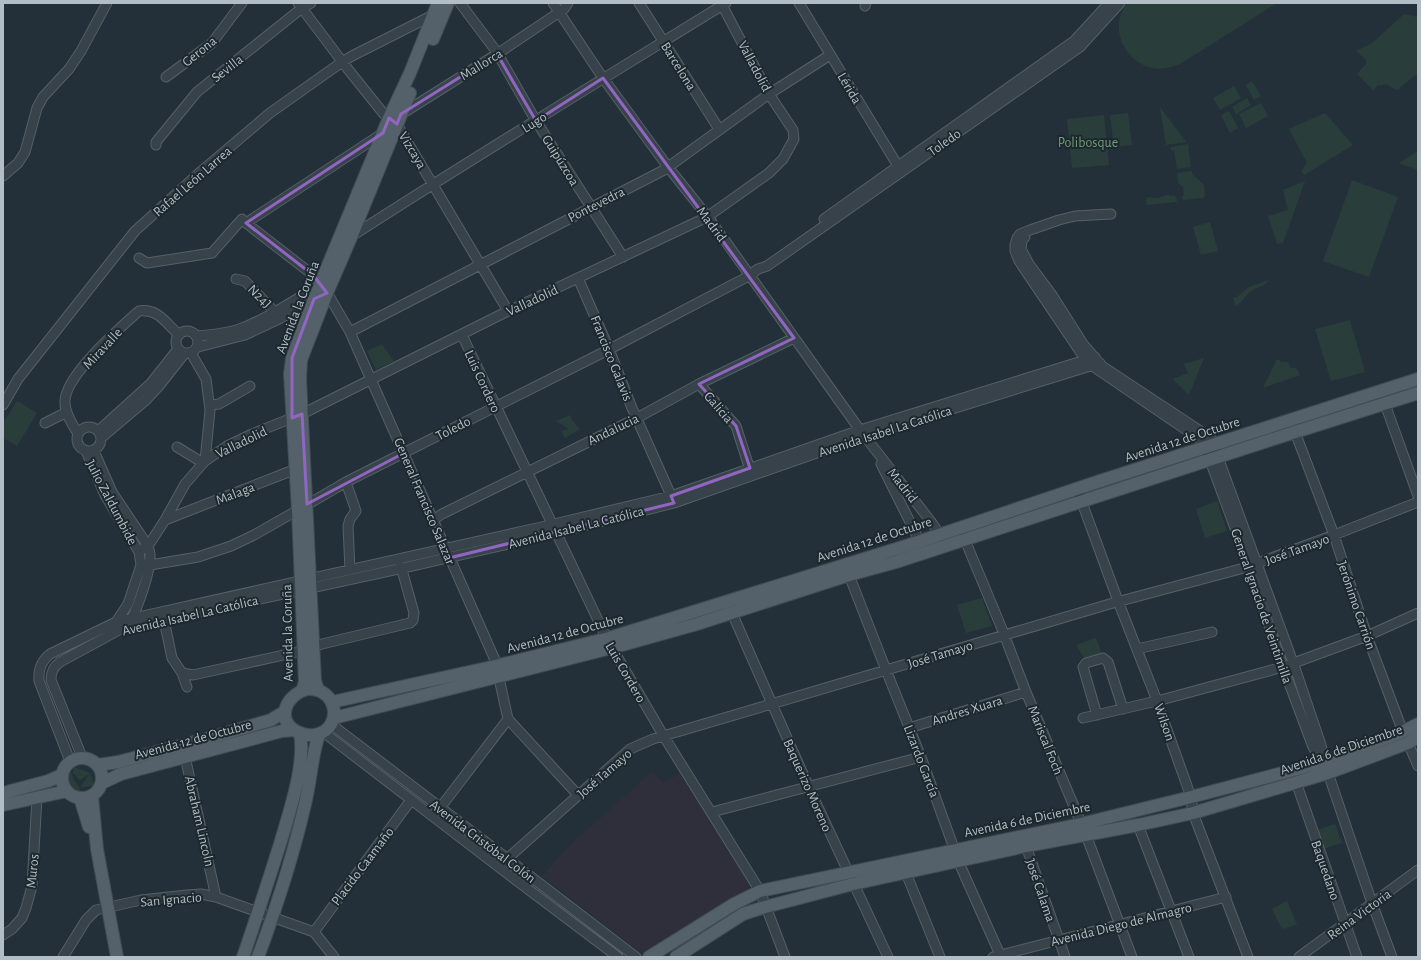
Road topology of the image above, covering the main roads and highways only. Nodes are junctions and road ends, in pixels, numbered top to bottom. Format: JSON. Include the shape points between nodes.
{"nodes":[{"id":1,"x":438,"y":3,"type":"edge"},
{"id":2,"x":448,"y":3,"type":"edge"},
{"id":3,"x":396,"y":119,"type":"junction"},
{"id":4,"x":348,"y":234,"type":"junction"},
{"id":5,"x":324,"y":288,"type":"junction"},
{"id":6,"x":1418,"y":380,"type":"edge"},
{"id":7,"x":1404,"y":384,"type":"junction"},
{"id":8,"x":1418,"y":394,"type":"edge"},
{"id":9,"x":1385,"y":404,"type":"junction"},
{"id":10,"x":1338,"y":405,"type":"junction"},
{"id":11,"x":297,"y":416,"type":"junction"},
{"id":12,"x":1325,"y":422,"type":"junction"},
{"id":13,"x":847,"y":570,"type":"junction"},
{"id":14,"x":610,"y":643,"type":"junction"},
{"id":15,"x":309,"y":649,"type":"junction"},
{"id":16,"x":498,"y":671,"type":"junction"},
{"id":17,"x":302,"y":690,"type":"junction"},
{"id":18,"x":318,"y":690,"type":"junction"},
{"id":19,"x":332,"y":702,"type":"junction"},
{"id":20,"x":284,"y":712,"type":"junction"},
{"id":21,"x":1418,"y":724,"type":"edge"},
{"id":22,"x":326,"y":727,"type":"junction"},
{"id":23,"x":297,"y":732,"type":"junction"},
{"id":24,"x":1410,"y":737,"type":"edge"},
{"id":25,"x":183,"y":751,"type":"junction"},
{"id":26,"x":98,"y":765,"type":"junction"},
{"id":27,"x":1326,"y":767,"type":"junction"},
{"id":28,"x":62,"y":775,"type":"junction"},
{"id":29,"x":102,"y":783,"type":"junction"},
{"id":30,"x":67,"y":791,"type":"junction"},
{"id":31,"x":86,"y":797,"type":"junction"},
{"id":32,"x":5,"y":799,"type":"edge"},
{"id":33,"x":277,"y":854,"type":"junction"},
{"id":34,"x":291,"y":858,"type":"junction"},
{"id":35,"x":117,"y":957,"type":"edge"},
{"id":36,"x":242,"y":957,"type":"edge"},
{"id":37,"x":258,"y":957,"type":"edge"},
{"id":38,"x":649,"y":957,"type":"edge"},
{"id":39,"x":676,"y":957,"type":"edge"}],
"edges":[{"from":1,"to":3,"type":"main road","name":"Avenida la Coruña","via":[[407,80]]},
{"from":2,"to":3,"type":"main road","name":"Avenida la Coruña"},
{"from":3,"to":4,"type":"main road","name":"Avenida la Coruña"},
{"from":3,"to":4,"type":"main road","name":"Avenida la Coruña","via":[[383,133]]},
{"from":4,"to":5,"type":"main road","name":"Avenida la Coruña"},
{"from":5,"to":11,"type":"main road","name":"Avenida la Coruña","via":[[301,360]]},
{"from":5,"to":11,"type":"main road","name":"Avenida la Coruña","via":[[314,300],[292,358],[290,374]]},
{"from":6,"to":7,"type":"main road","name":"Avenida 12 de Octubre"},
{"from":7,"to":9,"type":"main road","via":[[1387,393]]},
{"from":7,"to":10,"type":"main road","name":"Avenida 12 de Octubre"},
{"from":8,"to":9,"type":"main road","name":"Avenida 12 de Octubre"},
{"from":9,"to":12,"type":"main road","name":"Avenida 12 de Octubre"},
{"from":10,"to":12,"type":"main road","via":[[1336,414]]},
{"from":10,"to":13,"type":"main road","name":"Avenida 12 de Octubre","via":[[940,534]]},
{"from":11,"to":15,"type":"main road","name":"Avenida la Coruña"},
{"from":12,"to":13,"type":"main road","name":"Avenida 12 de Octubre","via":[[965,540]]},
{"from":13,"to":14,"type":"main road","name":"Avenida 12 de Octubre"},
{"from":13,"to":14,"type":"main road","name":"Avenida 12 de Octubre","via":[[732,612]]},
{"from":14,"to":16,"type":"main road","name":"Avenida 12 de Octubre"},
{"from":15,"to":17,"type":"main road","name":"Avenida la Coruña"},
{"from":15,"to":18,"type":"main road","name":"Avenida la Coruña"},
{"from":16,"to":19,"type":"main road","name":"Avenida 12 de Octubre"},
{"from":16,"to":22,"type":"main road","name":"Avenida 12 de Octubre"},
{"from":17,"to":18,"type":"main road"},
{"from":17,"to":20,"type":"main road","via":[[292,697]]},
{"from":18,"to":19,"type":"main road","via":[[325,693]]},
{"from":19,"to":22,"type":"main road","via":[[334,712]]},
{"from":20,"to":23,"type":"main road","via":[[288,724]]},
{"from":20,"to":25,"type":"main road","name":"Avenida 12 de Octubre","via":[[271,720]]},
{"from":21,"to":24,"type":"main road","name":"Avenida 6 de Diciembre"},
{"from":22,"to":23,"type":"main road","via":[[307,735]]},
{"from":22,"to":34,"type":"main road","via":[[316,743],[306,799]]},
{"from":23,"to":25,"type":"main road","name":"Avenida 12 de Octubre","via":[[282,731]]},
{"from":23,"to":33,"type":"main road","via":[[302,742],[296,784]]},
{"from":24,"to":27,"type":"main road","name":"Avenida 6 de Diciembre"},
{"from":25,"to":26,"type":"main road","name":"Avenida 12 de Octubre"},
{"from":25,"to":29,"type":"main road","name":"Avenida 12 de Octubre"},
{"from":26,"to":28,"type":"main road","via":[[94,761],[76,759],[65,767]]},
{"from":26,"to":29,"type":"main road","via":[[103,776]]},
{"from":27,"to":38,"type":"main road","name":"Avenida 6 de Diciembre","via":[[1081,824],[760,891],[734,904]]},
{"from":27,"to":39,"type":"main road","name":"Avenida 6 de Diciembre","via":[[1296,782],[1193,813],[1138,826],[1026,846],[853,884],[765,907],[743,914]]},
{"from":28,"to":30,"type":"main road"},
{"from":28,"to":32,"type":"main road"},
{"from":29,"to":31,"type":"main road","via":[[98,790]]},
{"from":30,"to":31,"type":"main road","via":[[75,797]]},
{"from":30,"to":32,"type":"main road","via":[[37,797]]},
{"from":31,"to":35,"type":"main road"},
{"from":33,"to":34,"type":"main road"},
{"from":33,"to":36,"type":"main road"},
{"from":34,"to":37,"type":"main road"}]}
